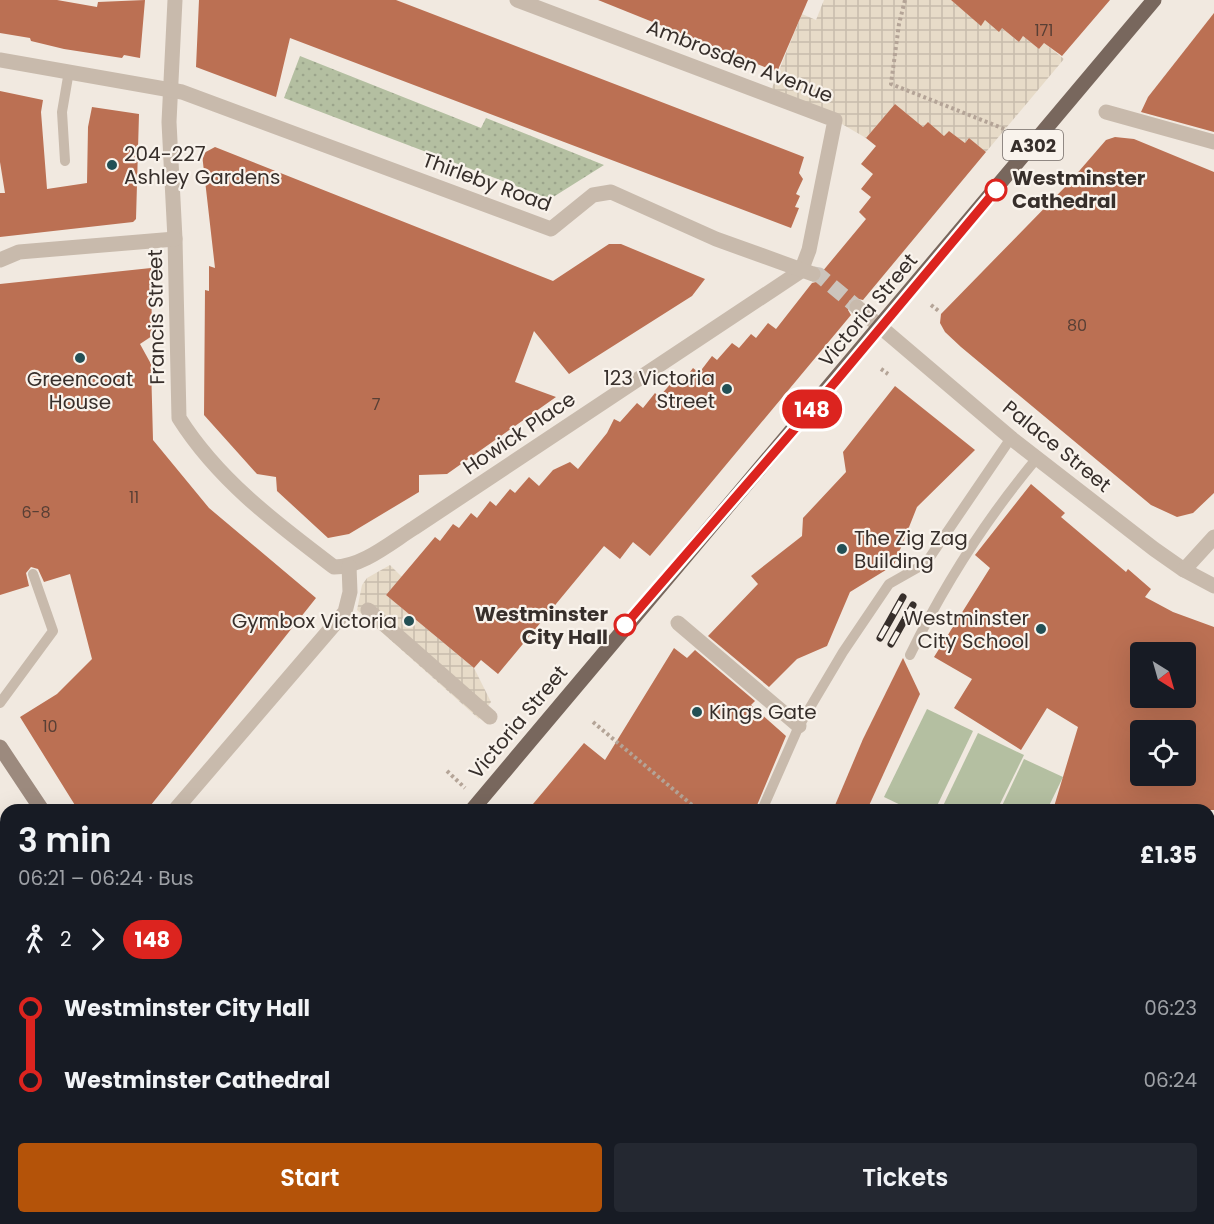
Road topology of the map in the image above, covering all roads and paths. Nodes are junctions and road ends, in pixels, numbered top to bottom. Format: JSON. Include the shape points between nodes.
{"nodes":[{"id":1,"x":175,"y":0,"type":"edge"},
{"id":2,"x":517,"y":0,"type":"edge"},
{"id":3,"x":905,"y":0,"type":"edge"},
{"id":4,"x":1154,"y":0,"type":"edge"},
{"id":5,"x":0,"y":60,"type":"edge"},
{"id":6,"x":69,"y":71,"type":"junction"},
{"id":7,"x":169,"y":88,"type":"junction"},
{"id":8,"x":1106,"y":112,"type":"dead end"},
{"id":9,"x":1007,"y":130,"type":"dead end"},
{"id":10,"x":1214,"y":142,"type":"edge"},
{"id":11,"x":65,"y":161,"type":"dead end"},
{"id":12,"x":175,"y":240,"type":"junction"},
{"id":13,"x":0,"y":260,"type":"edge"},
{"id":14,"x":807,"y":273,"type":"junction"},
{"id":15,"x":931,"y":305,"type":"dead end"},
{"id":16,"x":857,"y":307,"type":"tunnel mouth"},
{"id":17,"x":940,"y":312,"type":"dead end"},
{"id":18,"x":882,"y":326,"type":"junction"},
{"id":19,"x":881,"y":369,"type":"dead end"},
{"id":20,"x":888,"y":374,"type":"dead end"},
{"id":21,"x":1011,"y":438,"type":"junction"},
{"id":22,"x":1037,"y":459,"type":"junction"},
{"id":23,"x":1214,"y":537,"type":"edge"},
{"id":24,"x":341,"y":566,"type":"junction"},
{"id":25,"x":1184,"y":570,"type":"junction"},
{"id":26,"x":33,"y":574,"type":"dead end"},
{"id":27,"x":1214,"y":586,"type":"edge"},
{"id":28,"x":368,"y":610,"type":"dead end"},
{"id":29,"x":678,"y":623,"type":"dead end"},
{"id":30,"x":910,"y":655,"type":"dead end"},
{"id":31,"x":0,"y":703,"type":"edge"},
{"id":32,"x":490,"y":717,"type":"dead end"},
{"id":33,"x":593,"y":722,"type":"dead end"},
{"id":34,"x":799,"y":726,"type":"junction"},
{"id":35,"x":0,"y":747,"type":"edge"},
{"id":36,"x":38,"y":804,"type":"edge"},
{"id":37,"x":180,"y":804,"type":"edge"},
{"id":38,"x":477,"y":804,"type":"edge"},
{"id":39,"x":691,"y":804,"type":"edge"},
{"id":40,"x":765,"y":804,"type":"edge"}],
"edges":[{"from":1,"to":7,"type":"street","name":"Francis Street"},
{"from":2,"to":14,"type":"street","name":"Ambrosden Avenue","via":[[835,120]]},
{"from":3,"to":9,"type":"path","via":[[891,84]]},
{"from":4,"to":18,"type":"main road","name":"Victoria Street","number":"A302"},
{"from":5,"to":6,"type":"street"},
{"from":6,"to":7,"type":"street"},
{"from":6,"to":11,"type":"lane","via":[[62,112]]},
{"from":7,"to":12,"type":"street","name":"Francis Street"},
{"from":7,"to":14,"type":"street","name":"Thirleby Road","via":[[551,229],[592,195],[610,192],[716,239]]},
{"from":8,"to":10,"type":"street"},
{"from":12,"to":13,"type":"street","via":[[19,252]]},
{"from":12,"to":24,"type":"street","name":"Francis Street","via":[[179,418],[251,502]]},
{"from":14,"to":24,"type":"street","name":"Howick Place","via":[[414,528]]},
{"from":15,"to":17,"type":"path"},
{"from":16,"to":18,"type":"street"},
{"from":18,"to":21,"type":"street","name":"Palace Street"},
{"from":18,"to":38,"type":"main road","name":"Victoria Street","number":"A302"},
{"from":19,"to":20,"type":"path"},
{"from":21,"to":22,"type":"street","name":"Palace Street"},
{"from":21,"to":34,"type":"lane","via":[[927,563],[889,584]]},
{"from":22,"to":25,"type":"street","name":"Palace Street"},
{"from":22,"to":30,"type":"lane","via":[[957,570]]},
{"from":23,"to":25,"type":"street"},
{"from":24,"to":37,"type":"street","via":[[350,592],[345,612]]},
{"from":25,"to":27,"type":"street","name":"Palace Street"},
{"from":26,"to":31,"type":"lane","via":[[54,632]]},
{"from":28,"to":32,"type":"street"},
{"from":29,"to":34,"type":"street"},
{"from":33,"to":39,"type":"path"},
{"from":34,"to":40,"type":"lane"},
{"from":35,"to":36,"type":"main road"}]}
